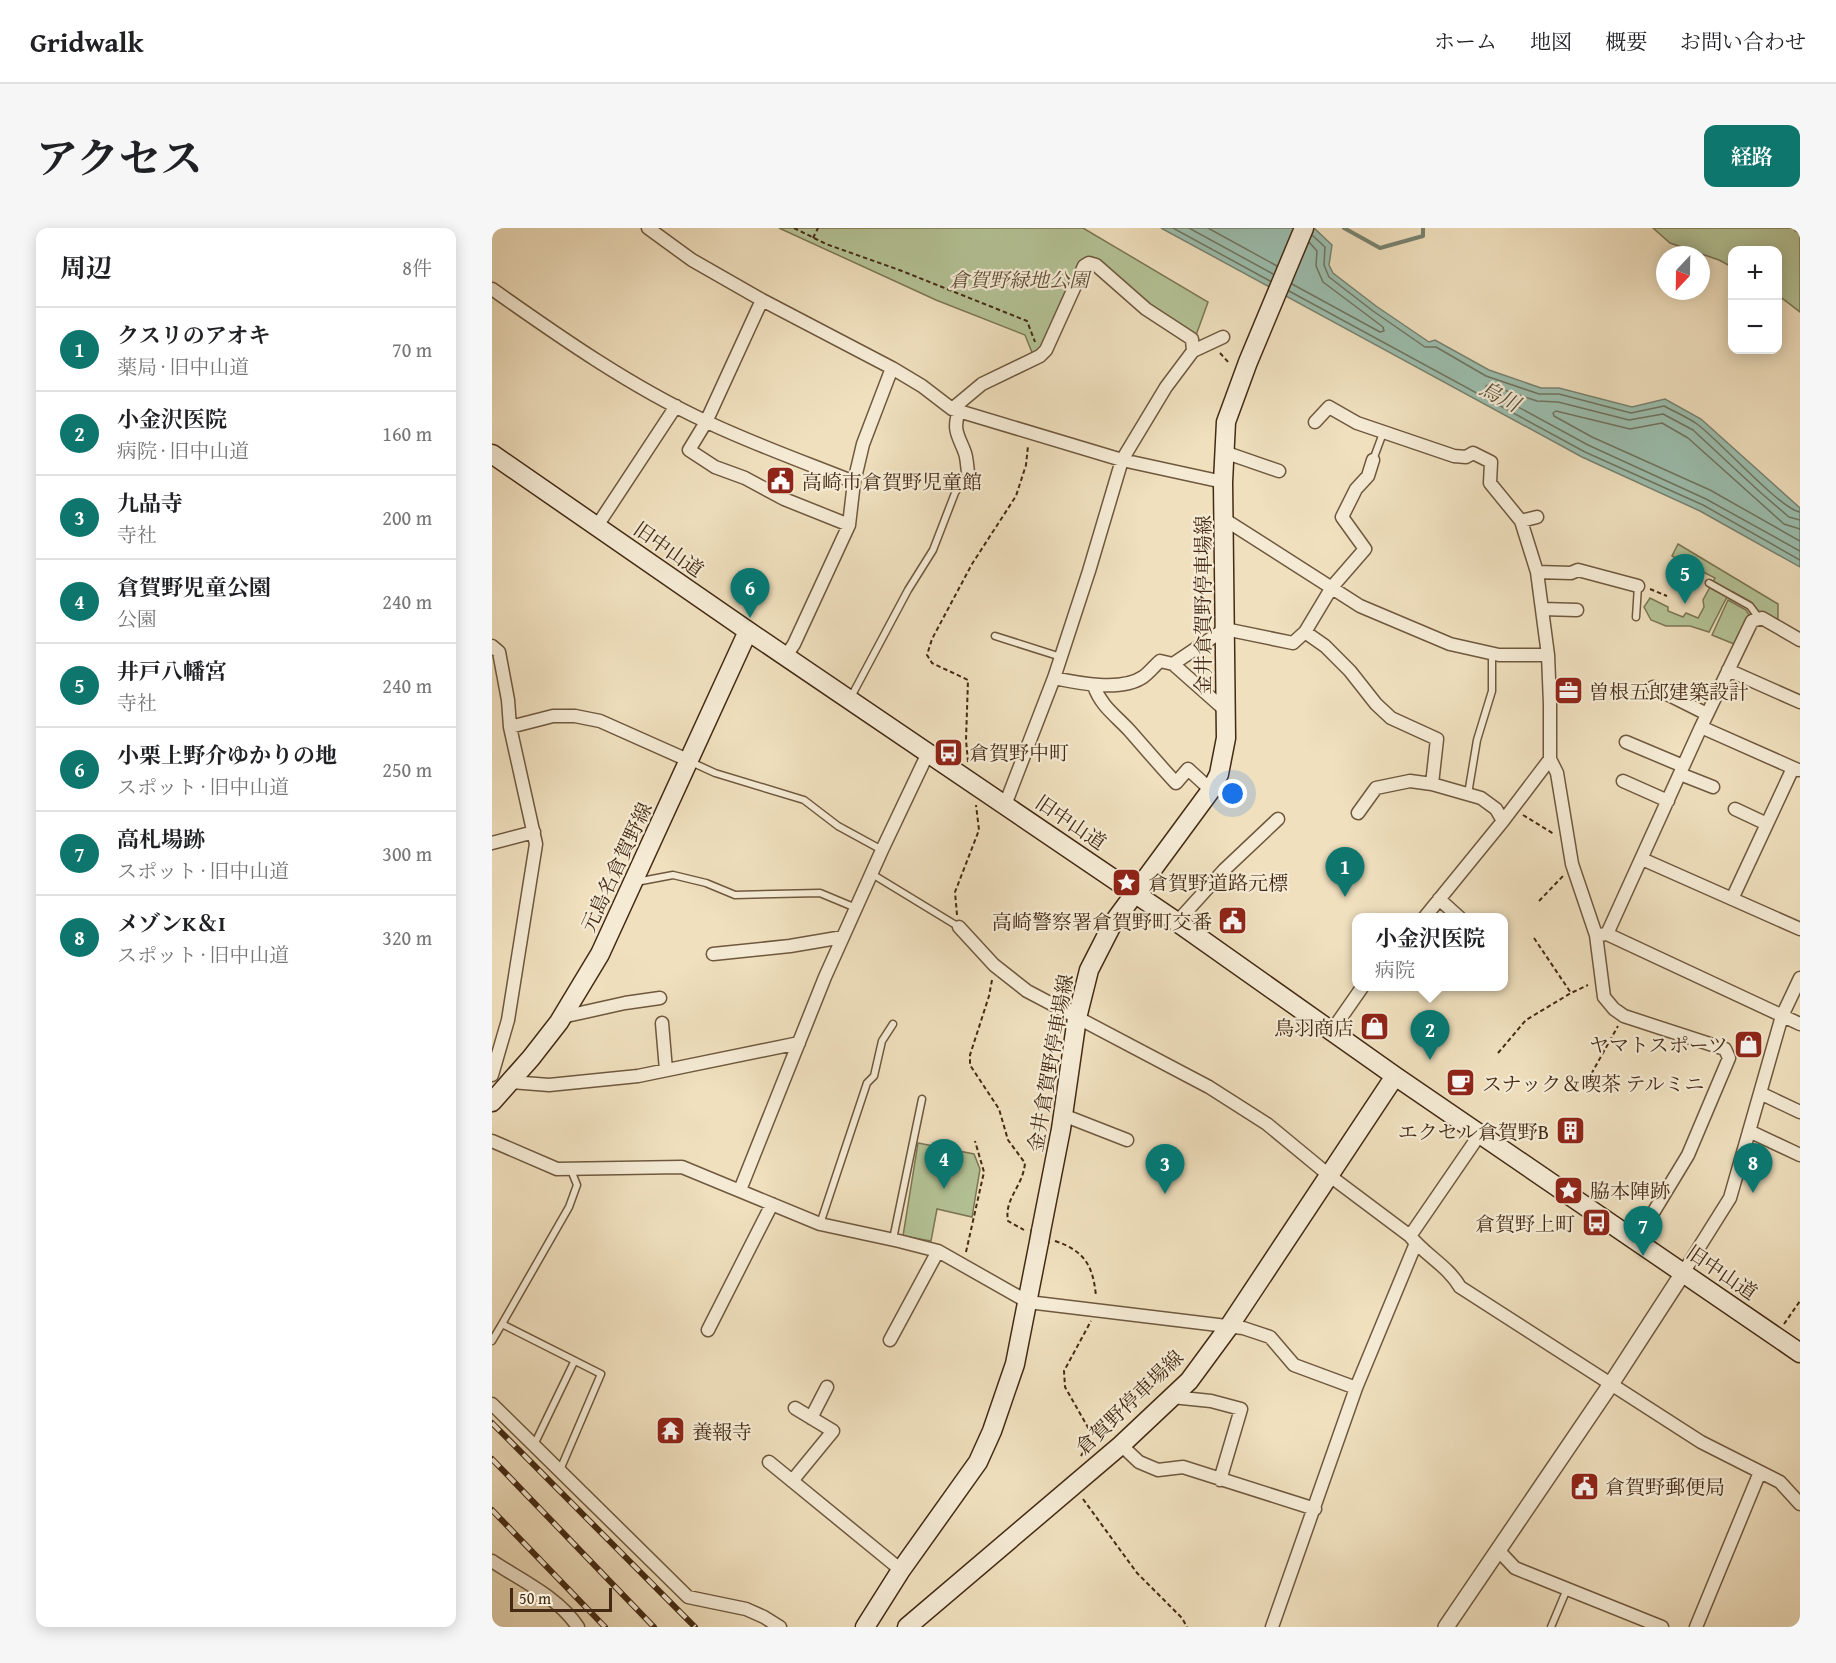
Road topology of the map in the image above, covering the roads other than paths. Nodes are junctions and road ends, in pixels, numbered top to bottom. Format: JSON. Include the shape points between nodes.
{"nodes":[{"id":1,"x":648,"y":228,"type":"edge"},
{"id":2,"x":1304,"y":228,"type":"edge"},
{"id":3,"x":492,"y":289,"type":"edge"},
{"id":4,"x":762,"y":300,"type":"junction"},
{"id":5,"x":1222,"y":338,"type":"dead end"},
{"id":6,"x":1192,"y":351,"type":"junction"},
{"id":7,"x":892,"y":368,"type":"junction"},
{"id":8,"x":676,"y":406,"type":"junction"},
{"id":9,"x":955,"y":410,"type":"junction"},
{"id":10,"x":706,"y":422,"type":"junction"},
{"id":11,"x":1315,"y":422,"type":"dead end"},
{"id":12,"x":1383,"y":433,"type":"junction"},
{"id":13,"x":1224,"y":452,"type":"junction"},
{"id":14,"x":492,"y":454,"type":"edge"},
{"id":15,"x":1122,"y":460,"type":"junction"},
{"id":16,"x":1373,"y":460,"type":"joint"},
{"id":17,"x":1280,"y":471,"type":"dead end"},
{"id":18,"x":968,"y":472,"type":"joint"},
{"id":19,"x":854,"y":482,"type":"junction"},
{"id":20,"x":1223,"y":482,"type":"junction"},
{"id":21,"x":1537,"y":517,"type":"dead end"},
{"id":22,"x":1224,"y":519,"type":"junction"},
{"id":23,"x":1521,"y":521,"type":"junction"},
{"id":24,"x":849,"y":525,"type":"junction"},
{"id":25,"x":597,"y":526,"type":"junction"},
{"id":26,"x":1538,"y":572,"type":"junction"},
{"id":27,"x":1709,"y":583,"type":"dead end"},
{"id":28,"x":1638,"y":586,"type":"joint"},
{"id":29,"x":1332,"y":587,"type":"junction"},
{"id":30,"x":1542,"y":609,"type":"junction"},
{"id":31,"x":1577,"y":610,"type":"dead end"},
{"id":32,"x":1636,"y":617,"type":"dead end"},
{"id":33,"x":1760,"y":619,"type":"junction"},
{"id":34,"x":1225,"y":629,"type":"junction"},
{"id":35,"x":748,"y":631,"type":"junction"},
{"id":36,"x":1305,"y":632,"type":"junction"},
{"id":37,"x":995,"y":636,"type":"dead end"},
{"id":38,"x":1800,"y":640,"type":"edge"},
{"id":39,"x":492,"y":646,"type":"edge"},
{"id":40,"x":1492,"y":654,"type":"junction"},
{"id":41,"x":1548,"y":655,"type":"junction"},
{"id":42,"x":786,"y":656,"type":"junction"},
{"id":43,"x":1061,"y":657,"type":"junction"},
{"id":44,"x":1173,"y":664,"type":"junction"},
{"id":45,"x":1728,"y":670,"type":"junction"},
{"id":46,"x":1054,"y":678,"type":"junction"},
{"id":47,"x":1094,"y":686,"type":"junction"},
{"id":48,"x":1653,"y":687,"type":"dead end"},
{"id":49,"x":849,"y":700,"type":"junction"},
{"id":50,"x":1800,"y":702,"type":"edge"},
{"id":51,"x":1225,"y":710,"type":"junction"},
{"id":52,"x":1707,"y":714,"type":"junction"},
{"id":53,"x":510,"y":727,"type":"junction"},
{"id":54,"x":1701,"y":727,"type":"junction"},
{"id":55,"x":1626,"y":742,"type":"dead end"},
{"id":56,"x":928,"y":753,"type":"junction"},
{"id":57,"x":1550,"y":759,"type":"junction"},
{"id":58,"x":690,"y":761,"type":"junction"},
{"id":59,"x":1796,"y":769,"type":"edge"},
{"id":60,"x":1682,"y":770,"type":"junction"},
{"id":61,"x":1623,"y":781,"type":"dead end"},
{"id":62,"x":1432,"y":784,"type":"junction"},
{"id":63,"x":1713,"y":787,"type":"dead end"},
{"id":64,"x":1210,"y":790,"type":"junction"},
{"id":65,"x":1468,"y":794,"type":"junction"},
{"id":66,"x":1668,"y":801,"type":"junction"},
{"id":67,"x":1005,"y":805,"type":"junction"},
{"id":68,"x":1735,"y":809,"type":"dead end"},
{"id":69,"x":1358,"y":813,"type":"dead end"},
{"id":70,"x":1278,"y":819,"type":"dead end"},
{"id":71,"x":1503,"y":820,"type":"junction"},
{"id":72,"x":1767,"y":824,"type":"junction"},
{"id":73,"x":534,"y":832,"type":"junction"},
{"id":74,"x":492,"y":843,"type":"edge"},
{"id":75,"x":882,"y":850,"type":"junction"},
{"id":76,"x":1642,"y":859,"type":"junction"},
{"id":77,"x":871,"y":873,"type":"junction"},
{"id":78,"x":633,"y":883,"type":"junction"},
{"id":79,"x":1135,"y":894,"type":"junction"},
{"id":80,"x":1439,"y":899,"type":"junction"},
{"id":81,"x":1732,"y":899,"type":"junction"},
{"id":82,"x":856,"y":908,"type":"junction"},
{"id":83,"x":1428,"y":913,"type":"edge"},
{"id":84,"x":1454,"y":913,"type":"edge"},
{"id":85,"x":1177,"y":922,"type":"junction"},
{"id":86,"x":959,"y":927,"type":"joint"},
{"id":87,"x":1800,"y":929,"type":"edge"},
{"id":88,"x":1601,"y":935,"type":"junction"},
{"id":89,"x":843,"y":937,"type":"junction"},
{"id":90,"x":713,"y":954,"type":"dead end"},
{"id":91,"x":1800,"y":978,"type":"edge"},
{"id":92,"x":1360,"y":991,"type":"edge"},
{"id":93,"x":660,"y":998,"type":"dead end"},
{"id":94,"x":1782,"y":1016,"type":"junction"},
{"id":95,"x":562,"y":1017,"type":"junction"},
{"id":96,"x":1077,"y":1018,"type":"junction"},
{"id":97,"x":662,"y":1023,"type":"dead end"},
{"id":98,"x":893,"y":1024,"type":"dead end"},
{"id":99,"x":1800,"y":1024,"type":"edge"},
{"id":100,"x":1331,"y":1032,"type":"junction"},
{"id":101,"x":799,"y":1043,"type":"junction"},
{"id":102,"x":666,"y":1070,"type":"junction"},
{"id":103,"x":492,"y":1076,"type":"edge"},
{"id":104,"x":1395,"y":1076,"type":"junction"},
{"id":105,"x":511,"y":1082,"type":"junction"},
{"id":106,"x":1760,"y":1092,"type":"junction"},
{"id":107,"x":922,"y":1099,"type":"dead end"},
{"id":108,"x":492,"y":1102,"type":"edge"},
{"id":109,"x":1800,"y":1112,"type":"edge"},
{"id":110,"x":1063,"y":1114,"type":"junction"},
{"id":111,"x":1749,"y":1131,"type":"junction"},
{"id":112,"x":1480,"y":1134,"type":"junction"},
{"id":113,"x":1127,"y":1140,"type":"dead end"},
{"id":114,"x":492,"y":1141,"type":"edge"},
{"id":115,"x":1800,"y":1155,"type":"edge"},
{"id":116,"x":571,"y":1170,"type":"junction"},
{"id":117,"x":1330,"y":1176,"type":"junction"},
{"id":118,"x":741,"y":1190,"type":"junction"},
{"id":119,"x":772,"y":1204,"type":"junction"},
{"id":120,"x":820,"y":1224,"type":"junction"},
{"id":121,"x":894,"y":1239,"type":"junction"},
{"id":122,"x":1413,"y":1240,"type":"junction"},
{"id":123,"x":1636,"y":1241,"type":"junction"},
{"id":124,"x":938,"y":1251,"type":"junction"},
{"id":125,"x":1683,"y":1273,"type":"junction"},
{"id":126,"x":1028,"y":1302,"type":"junction"},
{"id":127,"x":502,"y":1324,"type":"junction"},
{"id":128,"x":1228,"y":1328,"type":"junction"},
{"id":129,"x":708,"y":1330,"type":"dead end"},
{"id":130,"x":890,"y":1340,"type":"dead end"},
{"id":131,"x":492,"y":1341,"type":"edge"},
{"id":132,"x":1800,"y":1353,"type":"edge"},
{"id":133,"x":574,"y":1362,"type":"junction"},
{"id":134,"x":1611,"y":1384,"type":"junction"},
{"id":135,"x":827,"y":1387,"type":"dead end"},
{"id":136,"x":1356,"y":1388,"type":"junction"},
{"id":137,"x":1172,"y":1397,"type":"junction"},
{"id":138,"x":492,"y":1404,"type":"edge"},
{"id":139,"x":795,"y":1408,"type":"dead end"},
{"id":140,"x":811,"y":1418,"type":"junction"},
{"id":141,"x":534,"y":1445,"type":"junction"},
{"id":142,"x":1121,"y":1445,"type":"junction"},
{"id":143,"x":769,"y":1462,"type":"dead end"},
{"id":144,"x":560,"y":1470,"type":"junction"},
{"id":145,"x":1760,"y":1472,"type":"junction"},
{"id":146,"x":1220,"y":1480,"type":"junction"},
{"id":147,"x":792,"y":1481,"type":"junction"},
{"id":148,"x":1800,"y":1504,"type":"edge"},
{"id":149,"x":1315,"y":1509,"type":"junction"},
{"id":150,"x":1499,"y":1551,"type":"junction"},
{"id":151,"x":492,"y":1561,"type":"edge"},
{"id":152,"x":901,"y":1570,"type":"junction"},
{"id":153,"x":1567,"y":1588,"type":"junction"},
{"id":154,"x":578,"y":1627,"type":"edge"},
{"id":155,"x":780,"y":1627,"type":"edge"},
{"id":156,"x":865,"y":1627,"type":"edge"},
{"id":157,"x":907,"y":1627,"type":"edge"},
{"id":158,"x":1272,"y":1627,"type":"edge"},
{"id":159,"x":1446,"y":1627,"type":"edge"},
{"id":160,"x":1551,"y":1627,"type":"edge"},
{"id":161,"x":1662,"y":1627,"type":"edge"},
{"id":162,"x":1696,"y":1627,"type":"edge"}],
"edges":[{"from":1,"to":4,"type":"street","via":[[692,260]]},
{"from":2,"to":13,"type":"main road","name":"金井倉賀野停車場線","via":[[1226,422]]},
{"from":3,"to":8,"type":"street","via":[[562,338]]},
{"from":4,"to":7,"type":"street"},
{"from":4,"to":10,"type":"street"},
{"from":5,"to":6,"type":"street"},
{"from":6,"to":9,"type":"street","via":[[1192,339],[1146,309],[1089,263],[1084,266],[1046,350],[982,384]]},
{"from":6,"to":15,"type":"street"},
{"from":7,"to":9,"type":"street"},
{"from":7,"to":19,"type":"street","via":[[863,444]]},
{"from":8,"to":10,"type":"street"},
{"from":8,"to":25,"type":"street"},
{"from":9,"to":15,"type":"street"},
{"from":9,"to":18,"type":"street","via":[[957,439],[966,454]]},
{"from":10,"to":19,"type":"street"},
{"from":10,"to":24,"type":"street","via":[[689,450],[715,467]]},
{"from":11,"to":12,"type":"street","via":[[1329,407]]},
{"from":12,"to":16,"type":"lane"},
{"from":12,"to":23,"type":"street","via":[[1454,456],[1473,453],[1491,462],[1490,483]]},
{"from":13,"to":17,"type":"street"},
{"from":13,"to":20,"type":"main road","name":"金井倉賀野停車場線"},
{"from":14,"to":25,"type":"main road","name":"旧中山道"},
{"from":15,"to":20,"type":"street"},
{"from":15,"to":43,"type":"street"},
{"from":16,"to":29,"type":"street","via":[[1368,476],[1356,489],[1342,517],[1365,549]]},
{"from":18,"to":49,"type":"lane","via":[[955,493],[933,550]]},
{"from":19,"to":24,"type":"street"},
{"from":20,"to":22,"type":"main road","name":"金井倉賀野停車場線"},
{"from":21,"to":23,"type":"street"},
{"from":22,"to":29,"type":"street"},
{"from":22,"to":34,"type":"main road","name":"金井倉賀野停車場線"},
{"from":23,"to":26,"type":"street"},
{"from":24,"to":42,"type":"street"},
{"from":25,"to":35,"type":"main road","name":"旧中山道"},
{"from":26,"to":28,"type":"street","via":[[1578,570]]},
{"from":26,"to":30,"type":"street"},
{"from":27,"to":33,"type":"lane","via":[[1750,606]]},
{"from":28,"to":32,"type":"lane"},
{"from":29,"to":36,"type":"street"},
{"from":29,"to":40,"type":"street","via":[[1360,606],[1450,644]]},
{"from":30,"to":31,"type":"street"},
{"from":30,"to":41,"type":"street"},
{"from":33,"to":38,"type":"street"},
{"from":33,"to":45,"type":"street","via":[[1752,621]]},
{"from":34,"to":36,"type":"street","via":[[1293,644]]},
{"from":34,"to":44,"type":"street"},
{"from":34,"to":51,"type":"main road","name":"金井倉賀野停車場線"},
{"from":35,"to":42,"type":"main road","name":"旧中山道"},
{"from":35,"to":58,"type":"main road","name":"元島名倉賀野線"},
{"from":36,"to":62,"type":"street","via":[[1350,671],[1391,718],[1437,739]]},
{"from":37,"to":43,"type":"lane"},
{"from":39,"to":53,"type":"street","via":[[499,652]]},
{"from":40,"to":41,"type":"street"},
{"from":40,"to":65,"type":"lane","via":[[1492,691],[1477,740]]},
{"from":41,"to":57,"type":"street"},
{"from":42,"to":49,"type":"main road","name":"旧中山道"},
{"from":43,"to":46,"type":"street"},
{"from":44,"to":47,"type":"street","via":[[1160,661],[1143,678]]},
{"from":44,"to":51,"type":"street"},
{"from":45,"to":50,"type":"street"},
{"from":45,"to":52,"type":"street"},
{"from":46,"to":47,"type":"street"},
{"from":46,"to":67,"type":"street"},
{"from":47,"to":64,"type":"street","via":[[1105,708],[1176,783],[1188,769]]},
{"from":48,"to":52,"type":"street"},
{"from":49,"to":56,"type":"main road","name":"旧中山道"},
{"from":51,"to":64,"type":"main road","name":"金井倉賀野停車場線","via":[[1224,755]]},
{"from":52,"to":54,"type":"street"},
{"from":53,"to":58,"type":"street","via":[[553,716],[575,716],[600,721]]},
{"from":53,"to":73,"type":"street"},
{"from":54,"to":59,"type":"street"},
{"from":54,"to":60,"type":"street"},
{"from":55,"to":60,"type":"street"},
{"from":56,"to":67,"type":"main road","name":"旧中山道"},
{"from":56,"to":75,"type":"street"},
{"from":57,"to":71,"type":"street"},
{"from":57,"to":88,"type":"street","via":[[1557,773],[1573,865]]},
{"from":58,"to":75,"type":"lane","via":[[715,773],[804,800],[837,826]]},
{"from":58,"to":78,"type":"main road","name":"元島名倉賀野線"},
{"from":59,"to":72,"type":"street"},
{"from":60,"to":63,"type":"street"},
{"from":60,"to":66,"type":"street"},
{"from":61,"to":66,"type":"street"},
{"from":62,"to":65,"type":"street"},
{"from":62,"to":69,"type":"street","via":[[1410,781],[1376,788]]},
{"from":64,"to":79,"type":"main road","name":"金井倉賀野停車場線"},
{"from":65,"to":71,"type":"street","via":[[1496,809]]},
{"from":66,"to":76,"type":"street"},
{"from":67,"to":79,"type":"main road","name":"旧中山道"},
{"from":68,"to":72,"type":"street"},
{"from":70,"to":85,"type":"street"},
{"from":71,"to":80,"type":"street"},
{"from":72,"to":81,"type":"street"},
{"from":73,"to":74,"type":"street"},
{"from":73,"to":103,"type":"street","via":[[536,844],[508,1020]]},
{"from":75,"to":77,"type":"street"},
{"from":76,"to":81,"type":"street"},
{"from":76,"to":88,"type":"street"},
{"from":77,"to":82,"type":"street"},
{"from":77,"to":86,"type":"lane"},
{"from":78,"to":82,"type":"lane","via":[[673,875],[735,895],[820,893]]},
{"from":78,"to":95,"type":"main road","name":"元島名倉賀野線","via":[[600,954]]},
{"from":79,"to":85,"type":"main road","name":"旧中山道"},
{"from":79,"to":96,"type":"main road","name":"金井倉賀野停車場線","via":[[1094,957]]},
{"from":80,"to":83,"type":"street"},
{"from":80,"to":84,"type":"street"},
{"from":81,"to":87,"type":"street"},
{"from":82,"to":89,"type":"street"},
{"from":85,"to":100,"type":"main road","name":"旧中山道"},
{"from":86,"to":96,"type":"street","via":[[994,966],[1027,991]]},
{"from":88,"to":94,"type":"street"},
{"from":88,"to":123,"type":"street","via":[[1604,997],[1614,1009],[1624,1016],[1725,1049],[1729,1058],[1688,1155]]},
{"from":89,"to":90,"type":"street"},
{"from":89,"to":101,"type":"street"},
{"from":91,"to":94,"type":"street"},
{"from":92,"to":100,"type":"street"},
{"from":93,"to":95,"type":"street"},
{"from":94,"to":99,"type":"street"},
{"from":94,"to":106,"type":"street"},
{"from":95,"to":105,"type":"main road","name":"元島名倉賀野線"},
{"from":96,"to":110,"type":"main road","name":"金井倉賀野停車場線"},
{"from":96,"to":117,"type":"street","via":[[1209,1087],[1267,1124]]},
{"from":97,"to":102,"type":"street"},
{"from":98,"to":120,"type":"lane","via":[[882,1041]]},
{"from":100,"to":104,"type":"main road","name":"旧中山道"},
{"from":101,"to":102,"type":"street"},
{"from":101,"to":118,"type":"street"},
{"from":102,"to":105,"type":"street","via":[[549,1086]]},
{"from":104,"to":112,"type":"main road","name":"旧中山道"},
{"from":104,"to":117,"type":"main road","name":"倉賀野停車場線"},
{"from":105,"to":108,"type":"main road","name":"元島名倉賀野線"},
{"from":106,"to":109,"type":"street"},
{"from":106,"to":111,"type":"street"},
{"from":107,"to":121,"type":"lane"},
{"from":110,"to":113,"type":"street"},
{"from":110,"to":126,"type":"main road","name":"金井倉賀野停車場線"},
{"from":111,"to":115,"type":"street"},
{"from":111,"to":125,"type":"street","via":[[1730,1198]]},
{"from":112,"to":122,"type":"street"},
{"from":112,"to":123,"type":"main road","name":"旧中山道"},
{"from":114,"to":116,"type":"street","via":[[557,1169]]},
{"from":116,"to":118,"type":"street","via":[[682,1167]]},
{"from":116,"to":127,"type":"lane","via":[[578,1185],[569,1207]]},
{"from":117,"to":122,"type":"street"},
{"from":117,"to":128,"type":"main road","name":"倉賀野停車場線"},
{"from":118,"to":119,"type":"street"},
{"from":119,"to":120,"type":"street"},
{"from":119,"to":129,"type":"street"},
{"from":120,"to":121,"type":"street"},
{"from":121,"to":124,"type":"street"},
{"from":122,"to":134,"type":"street","via":[[1453,1275],[1460,1287]]},
{"from":122,"to":136,"type":"street"},
{"from":123,"to":125,"type":"main road","name":"旧中山道"},
{"from":124,"to":126,"type":"street"},
{"from":124,"to":130,"type":"street"},
{"from":125,"to":132,"type":"main road","name":"旧中山道"},
{"from":125,"to":134,"type":"street"},
{"from":126,"to":128,"type":"street"},
{"from":126,"to":152,"type":"main road","name":"金井倉賀野停車場線","via":[[1006,1393],[978,1462]]},
{"from":127,"to":131,"type":"lane"},
{"from":127,"to":133,"type":"lane"},
{"from":128,"to":136,"type":"street","via":[[1243,1328],[1270,1337],[1294,1365]]},
{"from":128,"to":137,"type":"main road","name":"倉賀野停車場線"},
{"from":133,"to":141,"type":"lane"},
{"from":133,"to":144,"type":"lane","via":[[601,1374]]},
{"from":134,"to":145,"type":"street","via":[[1701,1442]]},
{"from":134,"to":150,"type":"street"},
{"from":135,"to":140,"type":"street"},
{"from":136,"to":149,"type":"street"},
{"from":137,"to":142,"type":"main road","name":"倉賀野停車場線"},
{"from":137,"to":146,"type":"street","via":[[1241,1409]]},
{"from":138,"to":141,"type":"street"},
{"from":139,"to":140,"type":"street"},
{"from":140,"to":147,"type":"street","via":[[833,1431]]},
{"from":141,"to":144,"type":"street"},
{"from":142,"to":146,"type":"street","via":[[1140,1462],[1158,1470],[1183,1467]]},
{"from":142,"to":157,"type":"main road","name":"倉賀野停車場線"},
{"from":143,"to":147,"type":"street"},
{"from":144,"to":155,"type":"street","via":[[688,1598],[746,1609]]},
{"from":145,"to":148,"type":"street","via":[[1780,1482]]},
{"from":145,"to":162,"type":"street"},
{"from":146,"to":149,"type":"street"},
{"from":147,"to":152,"type":"street"},
{"from":149,"to":158,"type":"street"},
{"from":150,"to":153,"type":"street","via":[[1515,1568]]},
{"from":150,"to":159,"type":"street"},
{"from":151,"to":154,"type":"street","via":[[556,1602]]},
{"from":152,"to":156,"type":"main road","name":"金井倉賀野停車場線"},
{"from":153,"to":160,"type":"lane"},
{"from":153,"to":161,"type":"street"}]}
